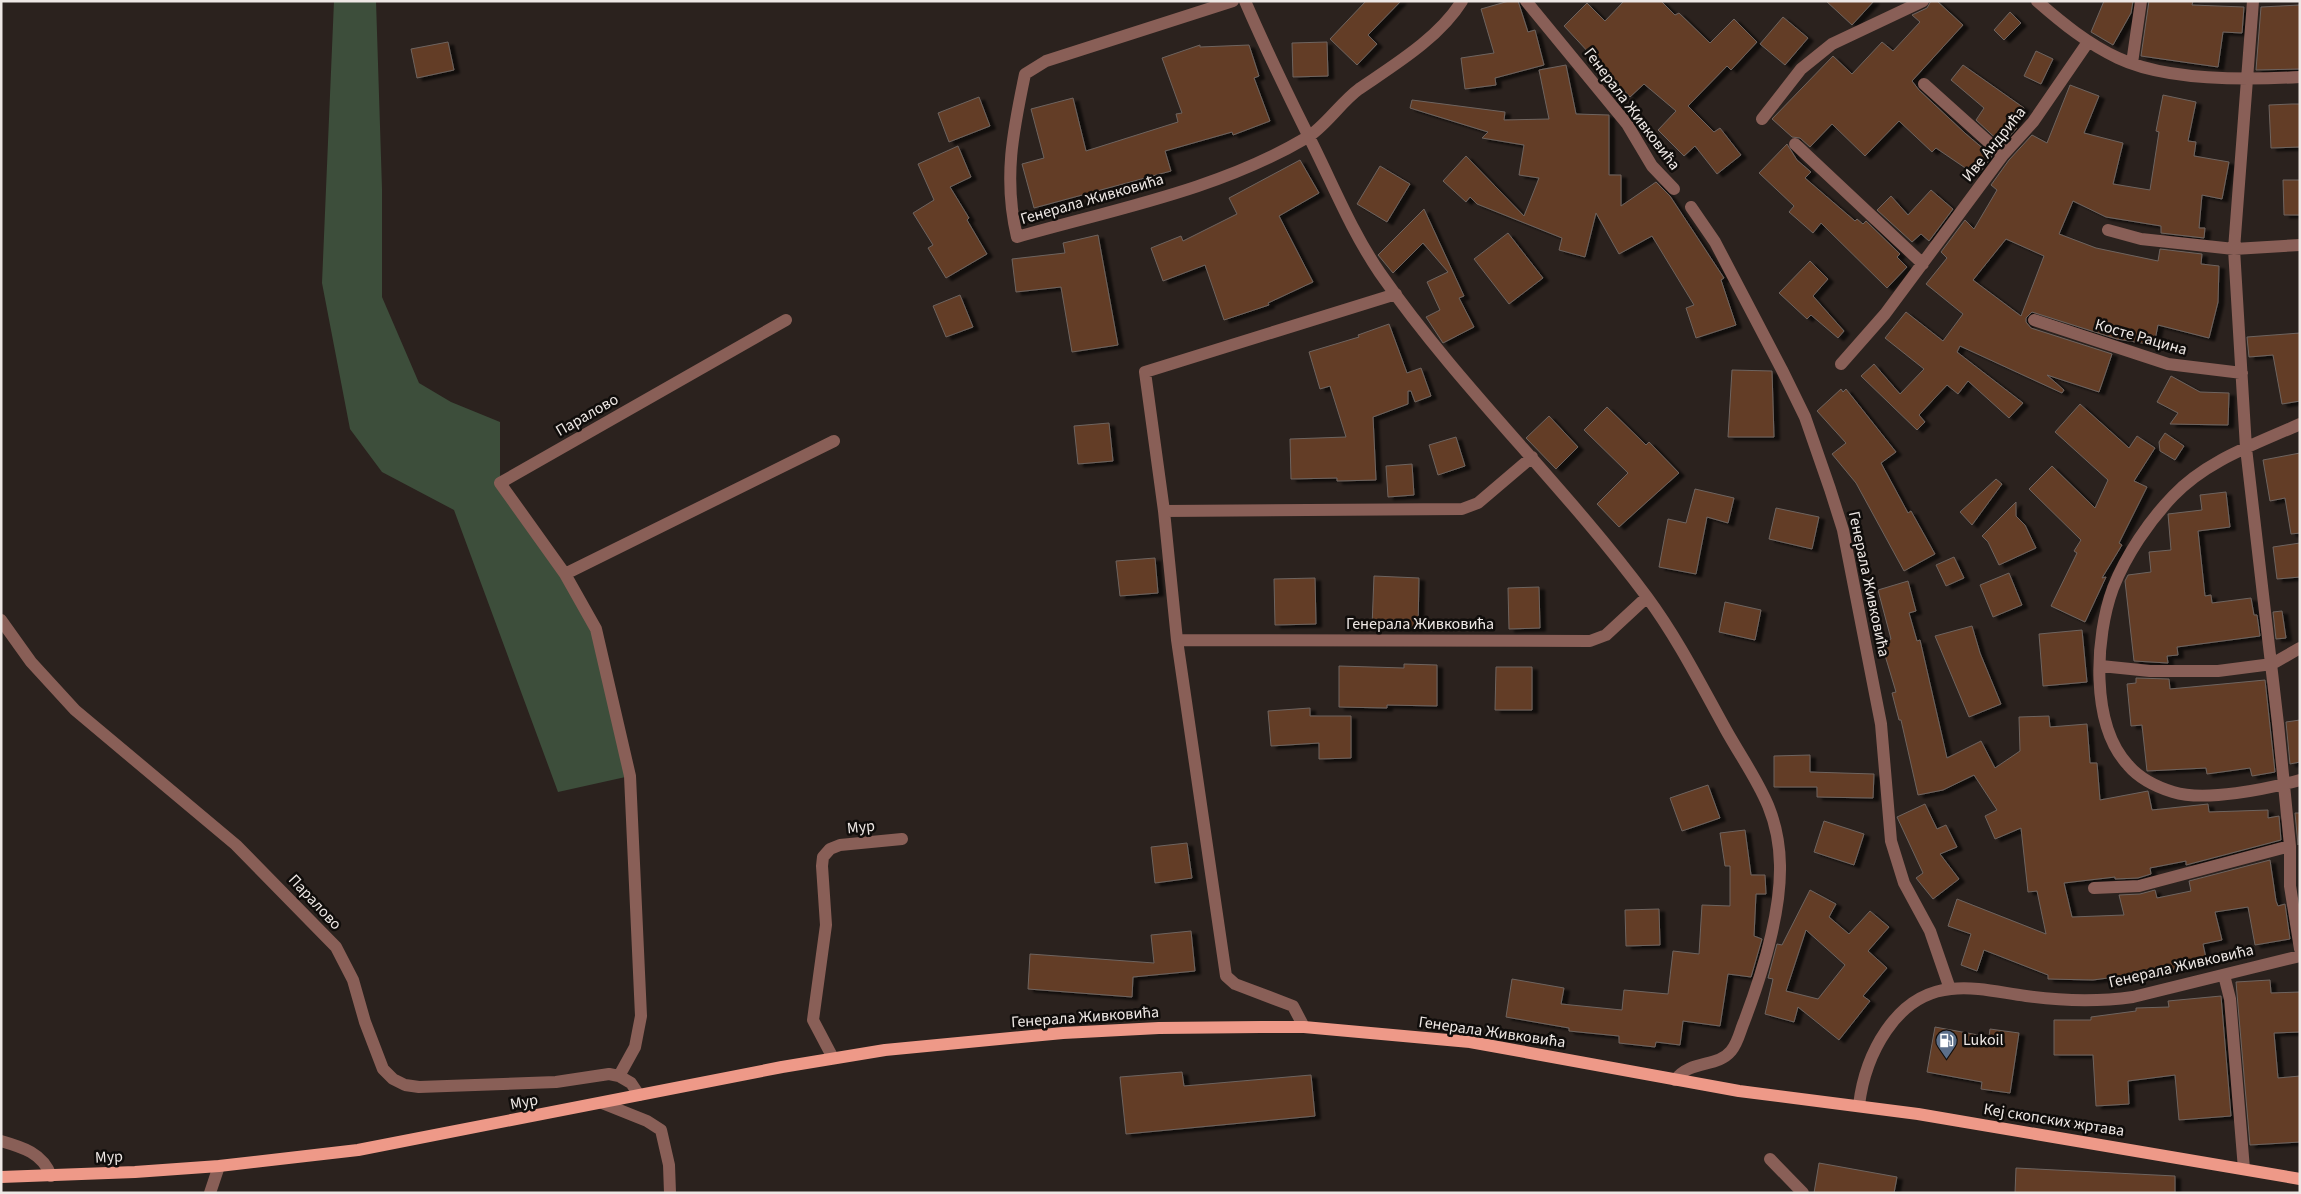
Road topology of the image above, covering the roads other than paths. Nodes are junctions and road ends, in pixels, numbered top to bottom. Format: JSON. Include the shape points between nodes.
{"nodes":[{"id":1,"x":1233,"y":1,"type":"edge"},
{"id":2,"x":1245,"y":1,"type":"edge"},
{"id":3,"x":1462,"y":1,"type":"edge"},
{"id":4,"x":1526,"y":1,"type":"edge"},
{"id":5,"x":1923,"y":1,"type":"edge"},
{"id":6,"x":2037,"y":1,"type":"edge"},
{"id":7,"x":2141,"y":1,"type":"edge"},
{"id":8,"x":2253,"y":1,"type":"edge"},
{"id":9,"x":2088,"y":42,"type":"junction"},
{"id":10,"x":2132,"y":63,"type":"junction"},
{"id":11,"x":2300,"y":77,"type":"edge"},
{"id":12,"x":2247,"y":78,"type":"junction"},
{"id":13,"x":1924,"y":84,"type":"dead end"},
{"id":14,"x":1762,"y":119,"type":"dead end"},
{"id":15,"x":1309,"y":137,"type":"junction"},
{"id":16,"x":1795,"y":144,"type":"dead end"},
{"id":17,"x":2003,"y":155,"type":"junction"},
{"id":18,"x":1674,"y":189,"type":"dead end"},
{"id":19,"x":1691,"y":207,"type":"dead end"},
{"id":20,"x":2108,"y":230,"type":"dead end"},
{"id":21,"x":2300,"y":245,"type":"edge"},
{"id":22,"x":2234,"y":249,"type":"junction"},
{"id":23,"x":1923,"y":264,"type":"junction"},
{"id":24,"x":1396,"y":294,"type":"junction"},
{"id":25,"x":786,"y":320,"type":"dead end"},
{"id":26,"x":2034,"y":320,"type":"dead end"},
{"id":27,"x":1841,"y":364,"type":"dead end"},
{"id":28,"x":2242,"y":373,"type":"junction"},
{"id":29,"x":2300,"y":424,"type":"edge"},
{"id":30,"x":834,"y":440,"type":"dead end"},
{"id":31,"x":2246,"y":448,"type":"junction"},
{"id":32,"x":1532,"y":457,"type":"junction"},
{"id":33,"x":1164,"y":511,"type":"junction"},
{"id":34,"x":565,"y":574,"type":"junction"},
{"id":35,"x":1647,"y":597,"type":"junction"},
{"id":36,"x":1,"y":620,"type":"edge"},
{"id":37,"x":1177,"y":640,"type":"junction"},
{"id":38,"x":2300,"y":648,"type":"edge"},
{"id":39,"x":2272,"y":664,"type":"junction"},
{"id":40,"x":2101,"y":666,"type":"junction"},
{"id":41,"x":2300,"y":780,"type":"edge"},
{"id":42,"x":2283,"y":784,"type":"junction"},
{"id":43,"x":902,"y":839,"type":"dead end"},
{"id":44,"x":2290,"y":846,"type":"junction"},
{"id":45,"x":2094,"y":888,"type":"dead end"},
{"id":46,"x":2300,"y":949,"type":"edge"},
{"id":47,"x":2300,"y":956,"type":"edge"},
{"id":48,"x":2224,"y":974,"type":"junction"},
{"id":49,"x":1950,"y":989,"type":"junction"},
{"id":50,"x":1304,"y":1027,"type":"junction"},
{"id":51,"x":930,"y":1046,"type":"joint"},
{"id":52,"x":833,"y":1058,"type":"junction"},
{"id":53,"x":619,"y":1076,"type":"junction"},
{"id":54,"x":1675,"y":1080,"type":"junction"},
{"id":55,"x":639,"y":1095,"type":"junction"},
{"id":56,"x":602,"y":1103,"type":"junction"},
{"id":57,"x":1859,"y":1105,"type":"junction"},
{"id":58,"x":1,"y":1141,"type":"edge"},
{"id":59,"x":1770,"y":1159,"type":"dead end"},
{"id":60,"x":219,"y":1166,"type":"junction"},
{"id":61,"x":2244,"y":1169,"type":"junction"},
{"id":62,"x":51,"y":1176,"type":"junction"},
{"id":63,"x":1,"y":1177,"type":"edge"},
{"id":64,"x":2300,"y":1178,"type":"edge"},
{"id":65,"x":210,"y":1193,"type":"edge"},
{"id":66,"x":670,"y":1193,"type":"edge"},
{"id":67,"x":1803,"y":1193,"type":"edge"}],
"edges":[{"from":1,"to":15,"type":"street","name":"Генерала Живковића","via":[[1046,61],[1025,74],[1011,138],[1010,209],[1017,237],[1217,181]]},
{"from":2,"to":15,"type":"street"},
{"from":3,"to":15,"type":"street","name":"Генерала Живковића","via":[[1433,33],[1345,101]]},
{"from":4,"to":18,"type":"street","name":"Генерала Живковића","via":[[1627,124],[1652,166]]},
{"from":5,"to":14,"type":"street","via":[[1832,44],[1801,69]]},
{"from":6,"to":9,"type":"street"},
{"from":7,"to":10,"type":"street"},
{"from":8,"to":12,"type":"street"},
{"from":9,"to":10,"type":"street"},
{"from":9,"to":17,"type":"street","name":"Иве Андрића","via":[[2033,122]]},
{"from":10,"to":12,"type":"street","via":[[2168,73]]},
{"from":11,"to":12,"type":"street"},
{"from":12,"to":22,"type":"street"},
{"from":13,"to":17,"type":"street"},
{"from":15,"to":24,"type":"street","via":[[1353,229]]},
{"from":16,"to":23,"type":"street"},
{"from":17,"to":23,"type":"street","name":"Иве Андрића"},
{"from":19,"to":49,"type":"street","name":"Генерала Живковића","via":[[1715,242],[1808,412],[1843,530],[1881,724],[1890,841],[1904,883],[1930,930]]},
{"from":20,"to":22,"type":"street","via":[[2141,239]]},
{"from":21,"to":22,"type":"street"},
{"from":22,"to":28,"type":"street"},
{"from":23,"to":27,"type":"street","name":"Иве Андрића"},
{"from":24,"to":32,"type":"street","via":[[1458,374]]},
{"from":24,"to":33,"type":"street","via":[[1145,372]]},
{"from":25,"to":34,"type":"street","name":"Паралово","via":[[500,483]]},
{"from":26,"to":28,"type":"street","name":"Косте Рацина","via":[[2168,364]]},
{"from":28,"to":31,"type":"street"},
{"from":29,"to":31,"type":"street"},
{"from":30,"to":34,"type":"street"},
{"from":31,"to":39,"type":"street"},
{"from":31,"to":40,"type":"street","via":[[2210,466],[2182,487],[2144,532],[2110,597],[2104,618]]},
{"from":32,"to":33,"type":"street","via":[[1478,504],[1462,509]]},
{"from":32,"to":35,"type":"street"},
{"from":33,"to":37,"type":"street"},
{"from":34,"to":53,"type":"street","name":"Паралово","via":[[596,628],[630,776],[641,1016],[636,1047]]},
{"from":35,"to":37,"type":"street","name":"Генерала Живковића","via":[[1606,635],[1590,641]]},
{"from":35,"to":54,"type":"street","via":[[1691,664],[1769,804],[1778,837],[1780,865],[1778,904],[1759,982],[1737,1042],[1727,1055],[1688,1067]]},
{"from":36,"to":53,"type":"street","name":"Паралово","via":[[31,662],[76,710],[236,845],[336,947],[353,980],[377,1057],[392,1079],[419,1087],[556,1082],[609,1074]]},
{"from":37,"to":50,"type":"street","via":[[1226,976],[1236,984],[1293,1006]]},
{"from":38,"to":39,"type":"street"},
{"from":39,"to":40,"type":"street","via":[[2192,672]]},
{"from":39,"to":42,"type":"street"},
{"from":40,"to":42,"type":"street","via":[[2100,694],[2113,740],[2120,755],[2151,783],[2174,792],[2225,793]]},
{"from":41,"to":42,"type":"street"},
{"from":42,"to":44,"type":"street"},
{"from":43,"to":52,"type":"street","name":"Мур","via":[[840,845],[830,849],[824,857],[826,925],[813,1020]]},
{"from":44,"to":45,"type":"street","via":[[2139,886]]},
{"from":44,"to":46,"type":"street","via":[[2290,886]]},
{"from":47,"to":48,"type":"street","name":"Генерала Живковића"},
{"from":48,"to":49,"type":"street","name":"Генерала Живковића","via":[[2132,997],[2093,1001]]},
{"from":48,"to":61,"type":"street","via":[[2230,999]]},
{"from":49,"to":57,"type":"street","name":"Генерала Живковића","via":[[1910,1004],[1893,1022],[1862,1080]]},
{"from":50,"to":51,"type":"main road","name":"Генерала Живковића","via":[[1120,1029]]},
{"from":50,"to":54,"type":"main road","name":"Генерала Живковића","via":[[1470,1042]]},
{"from":51,"to":52,"type":"main road","name":"Мур"},
{"from":52,"to":55,"type":"main road","name":"Мур"},
{"from":53,"to":55,"type":"street","via":[[631,1083]]},
{"from":54,"to":57,"type":"main road","name":"Генерала Живковића"},
{"from":55,"to":56,"type":"main road","name":"Мур"},
{"from":56,"to":60,"type":"main road","name":"Мур","via":[[358,1150]]},
{"from":56,"to":66,"type":"street","via":[[661,1130],[669,1165]]},
{"from":57,"to":61,"type":"main road","name":"Кеј скопских жртава"},
{"from":58,"to":62,"type":"street","via":[[32,1152],[44,1163]]},
{"from":59,"to":67,"type":"street"},
{"from":60,"to":62,"type":"main road","name":"Мур"},
{"from":60,"to":65,"type":"street"},
{"from":61,"to":64,"type":"main road","name":"Кеј скопских жртава"},
{"from":62,"to":63,"type":"main road","name":"Мур"}]}
